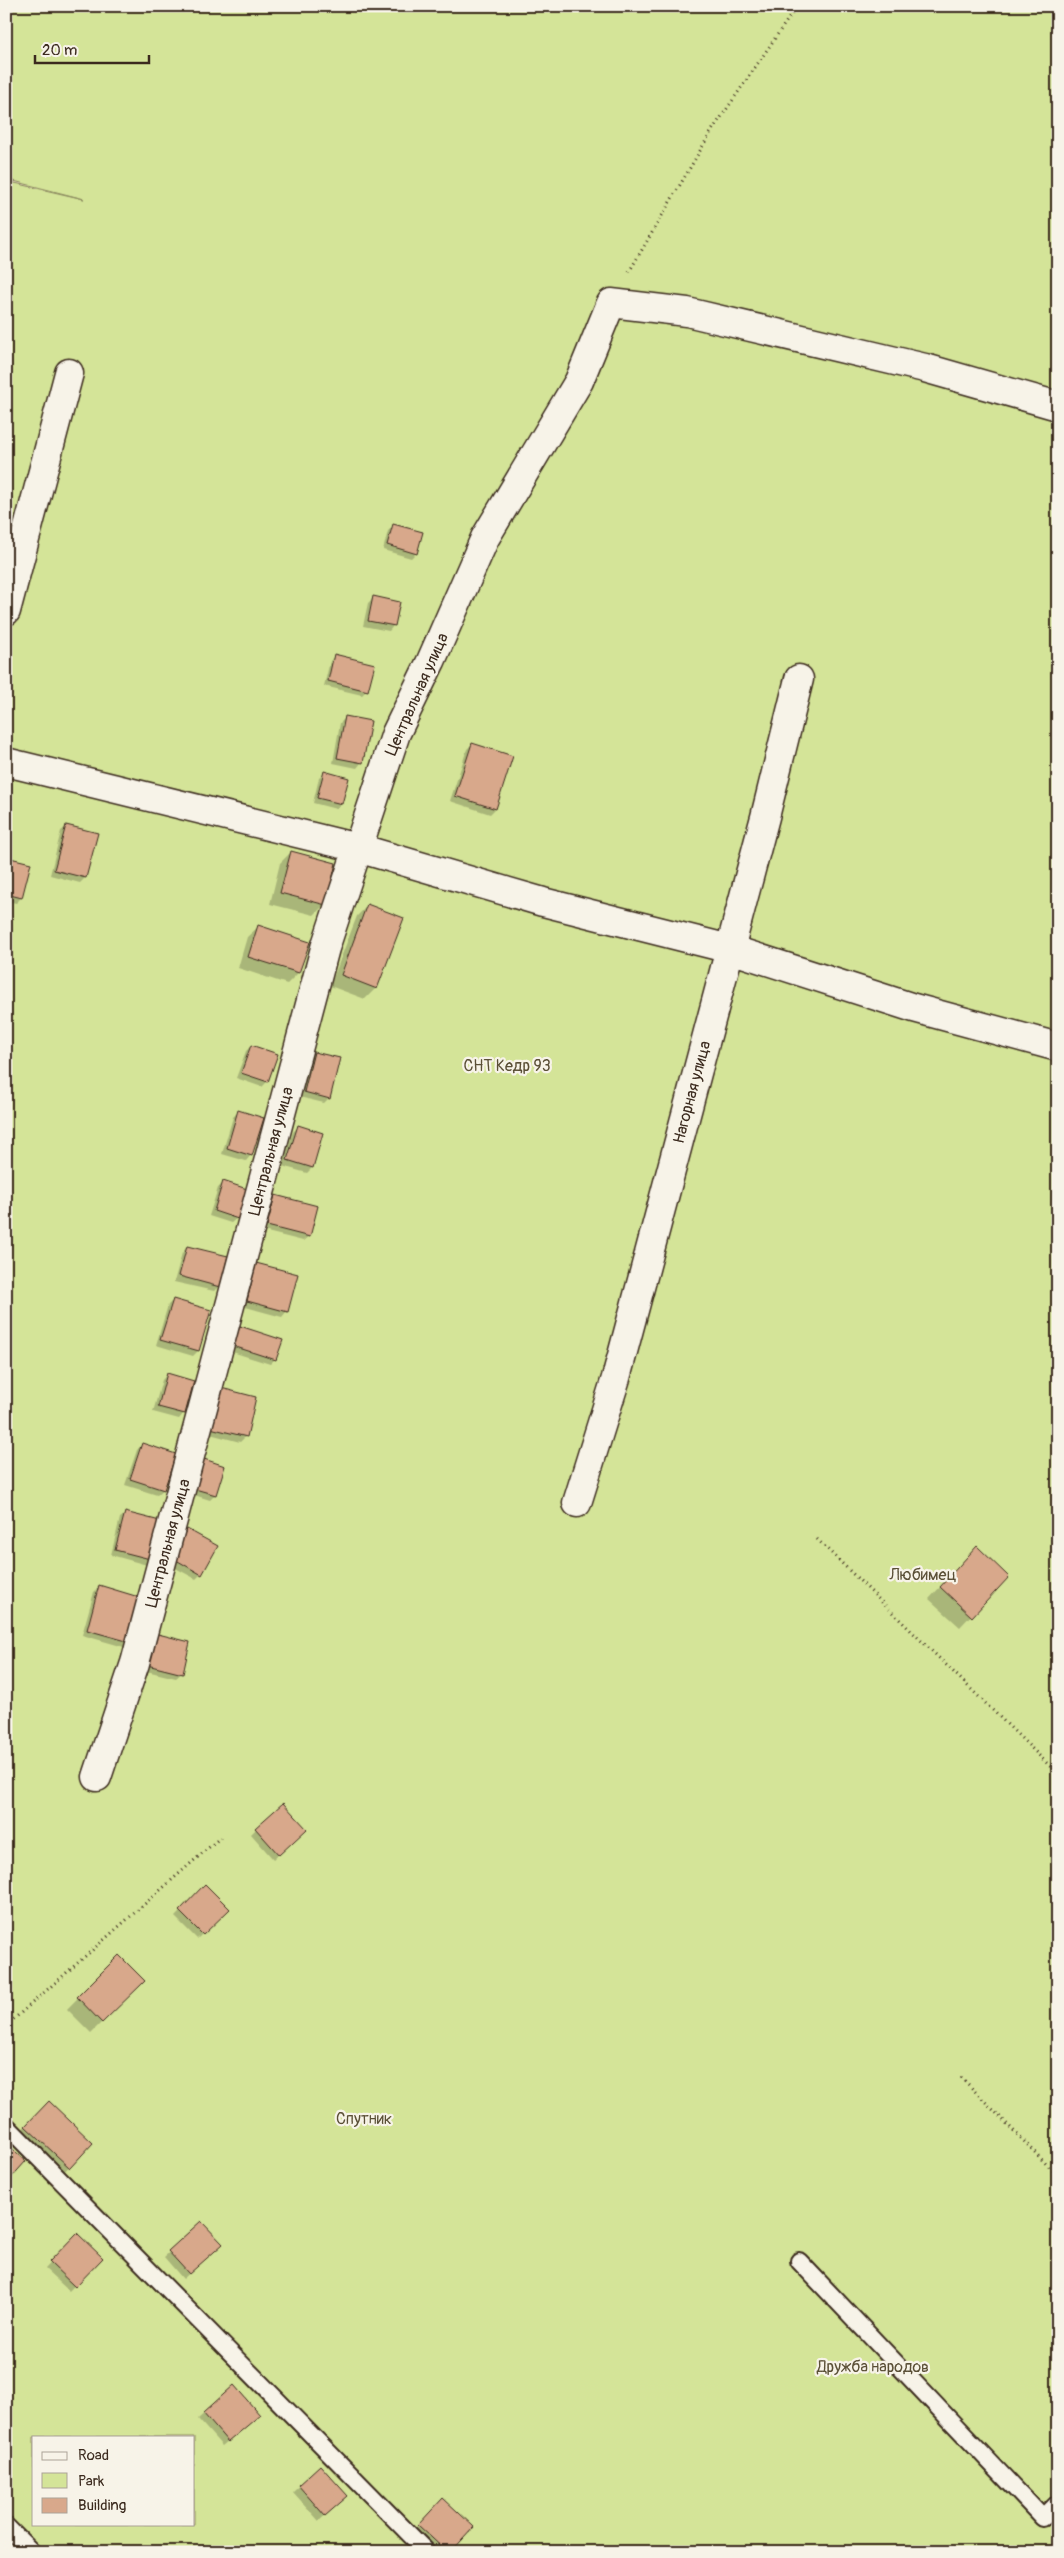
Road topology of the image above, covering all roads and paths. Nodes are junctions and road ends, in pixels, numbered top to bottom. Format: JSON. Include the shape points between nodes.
{"nodes":[{"id":1,"x":797,"y":6,"type":"edge"},
{"id":2,"x":611,"y":303,"type":"junction"},
{"id":3,"x":69,"y":374,"type":"dead end"},
{"id":4,"x":1058,"y":406,"type":"edge"},
{"id":5,"x":6,"y":611,"type":"edge"},
{"id":6,"x":799,"y":679,"type":"dead end"},
{"id":7,"x":6,"y":762,"type":"edge"},
{"id":8,"x":358,"y":848,"type":"junction"},
{"id":9,"x":730,"y":949,"type":"junction"},
{"id":10,"x":1058,"y":1047,"type":"edge"},
{"id":11,"x":577,"y":1503,"type":"dead end"},
{"id":12,"x":817,"y":1539,"type":"dead end"},
{"id":13,"x":1058,"y":1774,"type":"edge"},
{"id":14,"x":97,"y":1777,"type":"dead end"},
{"id":15,"x":223,"y":1835,"type":"dead end"},
{"id":16,"x":6,"y":2026,"type":"edge"},
{"id":17,"x":961,"y":2077,"type":"dead end"},
{"id":18,"x":6,"y":2125,"type":"edge"},
{"id":19,"x":1058,"y":2176,"type":"edge"},
{"id":20,"x":799,"y":2260,"type":"dead end"},
{"id":21,"x":1058,"y":2503,"type":"edge"},
{"id":22,"x":6,"y":2526,"type":"edge"},
{"id":23,"x":32,"y":2552,"type":"edge"},
{"id":24,"x":427,"y":2552,"type":"edge"}],
"edges":[{"from":1,"to":2,"type":"path","via":[[710,132]]},
{"from":2,"to":4,"type":"street","via":[[687,312],[925,368]]},
{"from":2,"to":8,"type":"street","name":"Центральная улица","via":[[579,381],[485,538],[396,733]]},
{"from":3,"to":5,"type":"street"},
{"from":6,"to":9,"type":"street","name":"Нагорная улица"},
{"from":7,"to":8,"type":"street"},
{"from":8,"to":9,"type":"street","via":[[543,902]]},
{"from":8,"to":14,"type":"street","name":"Центральная улица","via":[[325,948],[135,1663]]},
{"from":9,"to":10,"type":"street","via":[[914,1008]]},
{"from":9,"to":11,"type":"street","name":"Нагорная улица","via":[[616,1378]]},
{"from":12,"to":13,"type":"path"},
{"from":15,"to":16,"type":"path"},
{"from":17,"to":19,"type":"path"},
{"from":18,"to":24,"type":"lane"},
{"from":20,"to":21,"type":"lane","via":[[1043,2518]]},
{"from":22,"to":23,"type":"lane"}]}
